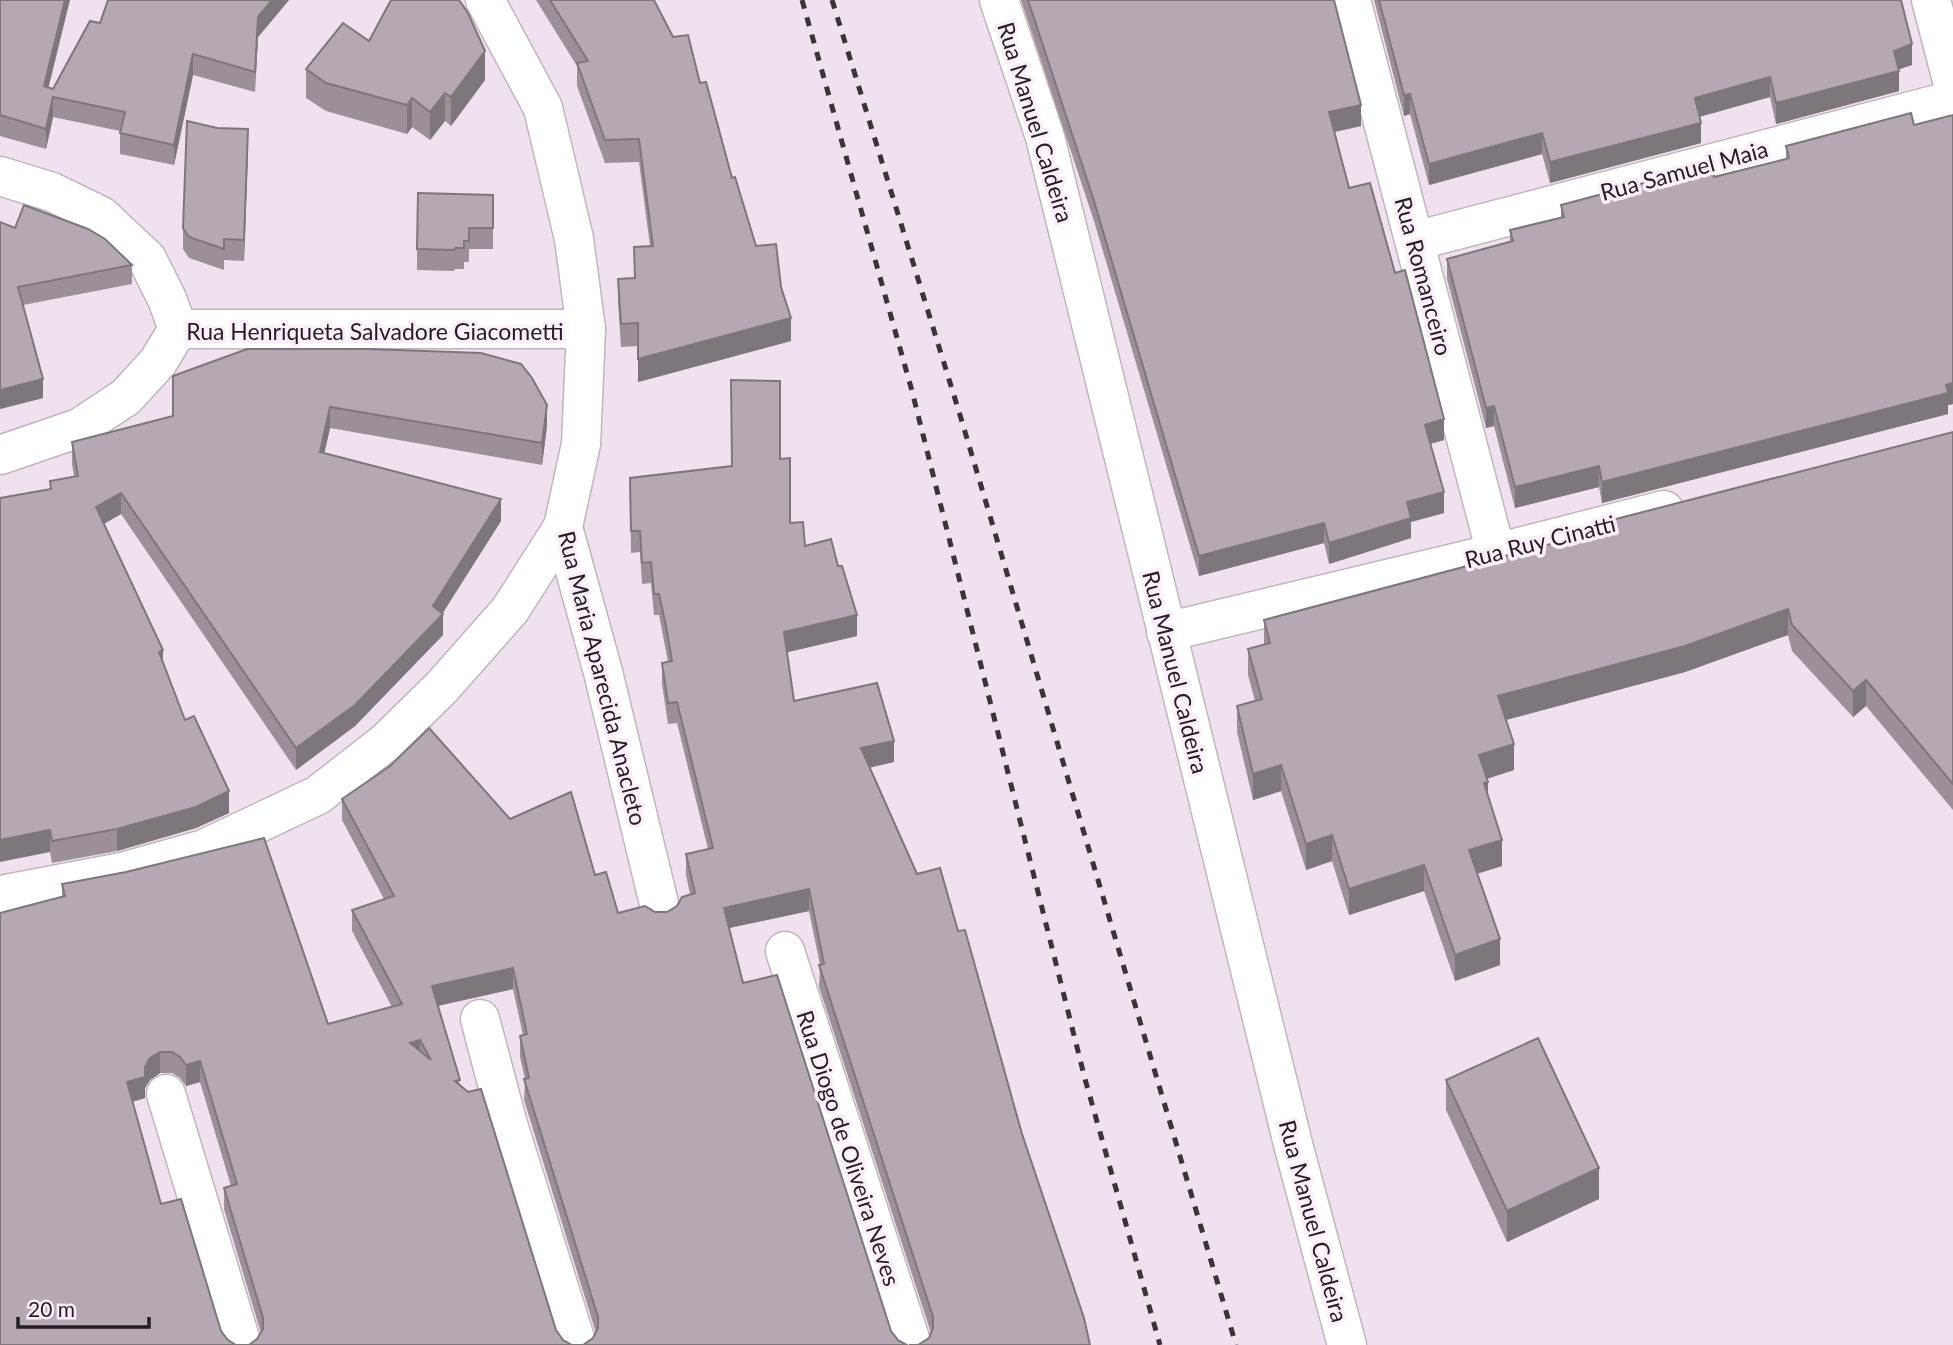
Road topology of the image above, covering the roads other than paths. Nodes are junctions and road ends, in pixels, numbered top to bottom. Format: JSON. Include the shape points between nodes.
{"nodes":[{"id":1,"x":485,"y":0,"type":"edge"},
{"id":2,"x":999,"y":0,"type":"edge"},
{"id":3,"x":1351,"y":0,"type":"edge"},
{"id":4,"x":1931,"y":0,"type":"edge"},
{"id":5,"x":1953,"y":84,"type":"edge"},
{"id":6,"x":1953,"y":100,"type":"edge"},
{"id":7,"x":0,"y":176,"type":"edge"},
{"id":8,"x":1415,"y":241,"type":"junction"},
{"id":9,"x":178,"y":328,"type":"junction"},
{"id":10,"x":586,"y":329,"type":"junction"},
{"id":11,"x":0,"y":455,"type":"edge"},
{"id":12,"x":1697,"y":501,"type":"edge"},
{"id":13,"x":563,"y":527,"type":"junction"},
{"id":14,"x":1496,"y":553,"type":"junction"},
{"id":15,"x":1166,"y":632,"type":"junction"},
{"id":16,"x":0,"y":895,"type":"edge"},
{"id":17,"x":661,"y":912,"type":"edge"},
{"id":18,"x":785,"y":951,"type":"dead end"},
{"id":19,"x":480,"y":1019,"type":"edge"},
{"id":20,"x":166,"y":1094,"type":"edge"},
{"id":21,"x":242,"y":1345,"type":"edge"},
{"id":22,"x":577,"y":1345,"type":"edge"},
{"id":23,"x":912,"y":1345,"type":"edge"},
{"id":24,"x":1347,"y":1345,"type":"edge"}],
"edges":[{"from":1,"to":10,"type":"street","name":"Rua Maria Aparecida Anacleto","via":[[543,107],[574,239]]},
{"from":2,"to":15,"type":"street","name":"Rua Manuel Caldeira","via":[[1045,136]]},
{"from":3,"to":8,"type":"street","name":"Rua Romanceiro"},
{"from":4,"to":5,"type":"street"},
{"from":6,"to":8,"type":"street","name":"Rua Samuel Maia"},
{"from":7,"to":9,"type":"street","via":[[52,192],[101,216],[147,259]]},
{"from":8,"to":14,"type":"street","name":"Rua Romanceiro"},
{"from":9,"to":10,"type":"street","name":"Rua Henriqueta Salvadore Giacometti"},
{"from":9,"to":11,"type":"street","name":"Rua Henriqueta Salvadore Giacometti","via":[[158,362],[126,397],[79,428]]},
{"from":10,"to":13,"type":"street","name":"Rua Maria Aparecida Anacleto","via":[[581,444]]},
{"from":12,"to":14,"type":"street","name":"Rua Ruy Cinatti"},
{"from":13,"to":16,"type":"street","via":[[510,610],[442,687],[386,742],[318,795],[204,849],[122,872]]},
{"from":13,"to":17,"type":"street","name":"Rua Maria Aparecida Anacleto"},
{"from":14,"to":15,"type":"street","name":"Rua Ruy Cinatti"},
{"from":15,"to":24,"type":"street","name":"Rua Manuel Caldeira"},
{"from":18,"to":23,"type":"street","name":"Rua Diogo de Oliveira Neves"},
{"from":19,"to":22,"type":"street"},
{"from":20,"to":21,"type":"street"}]}
